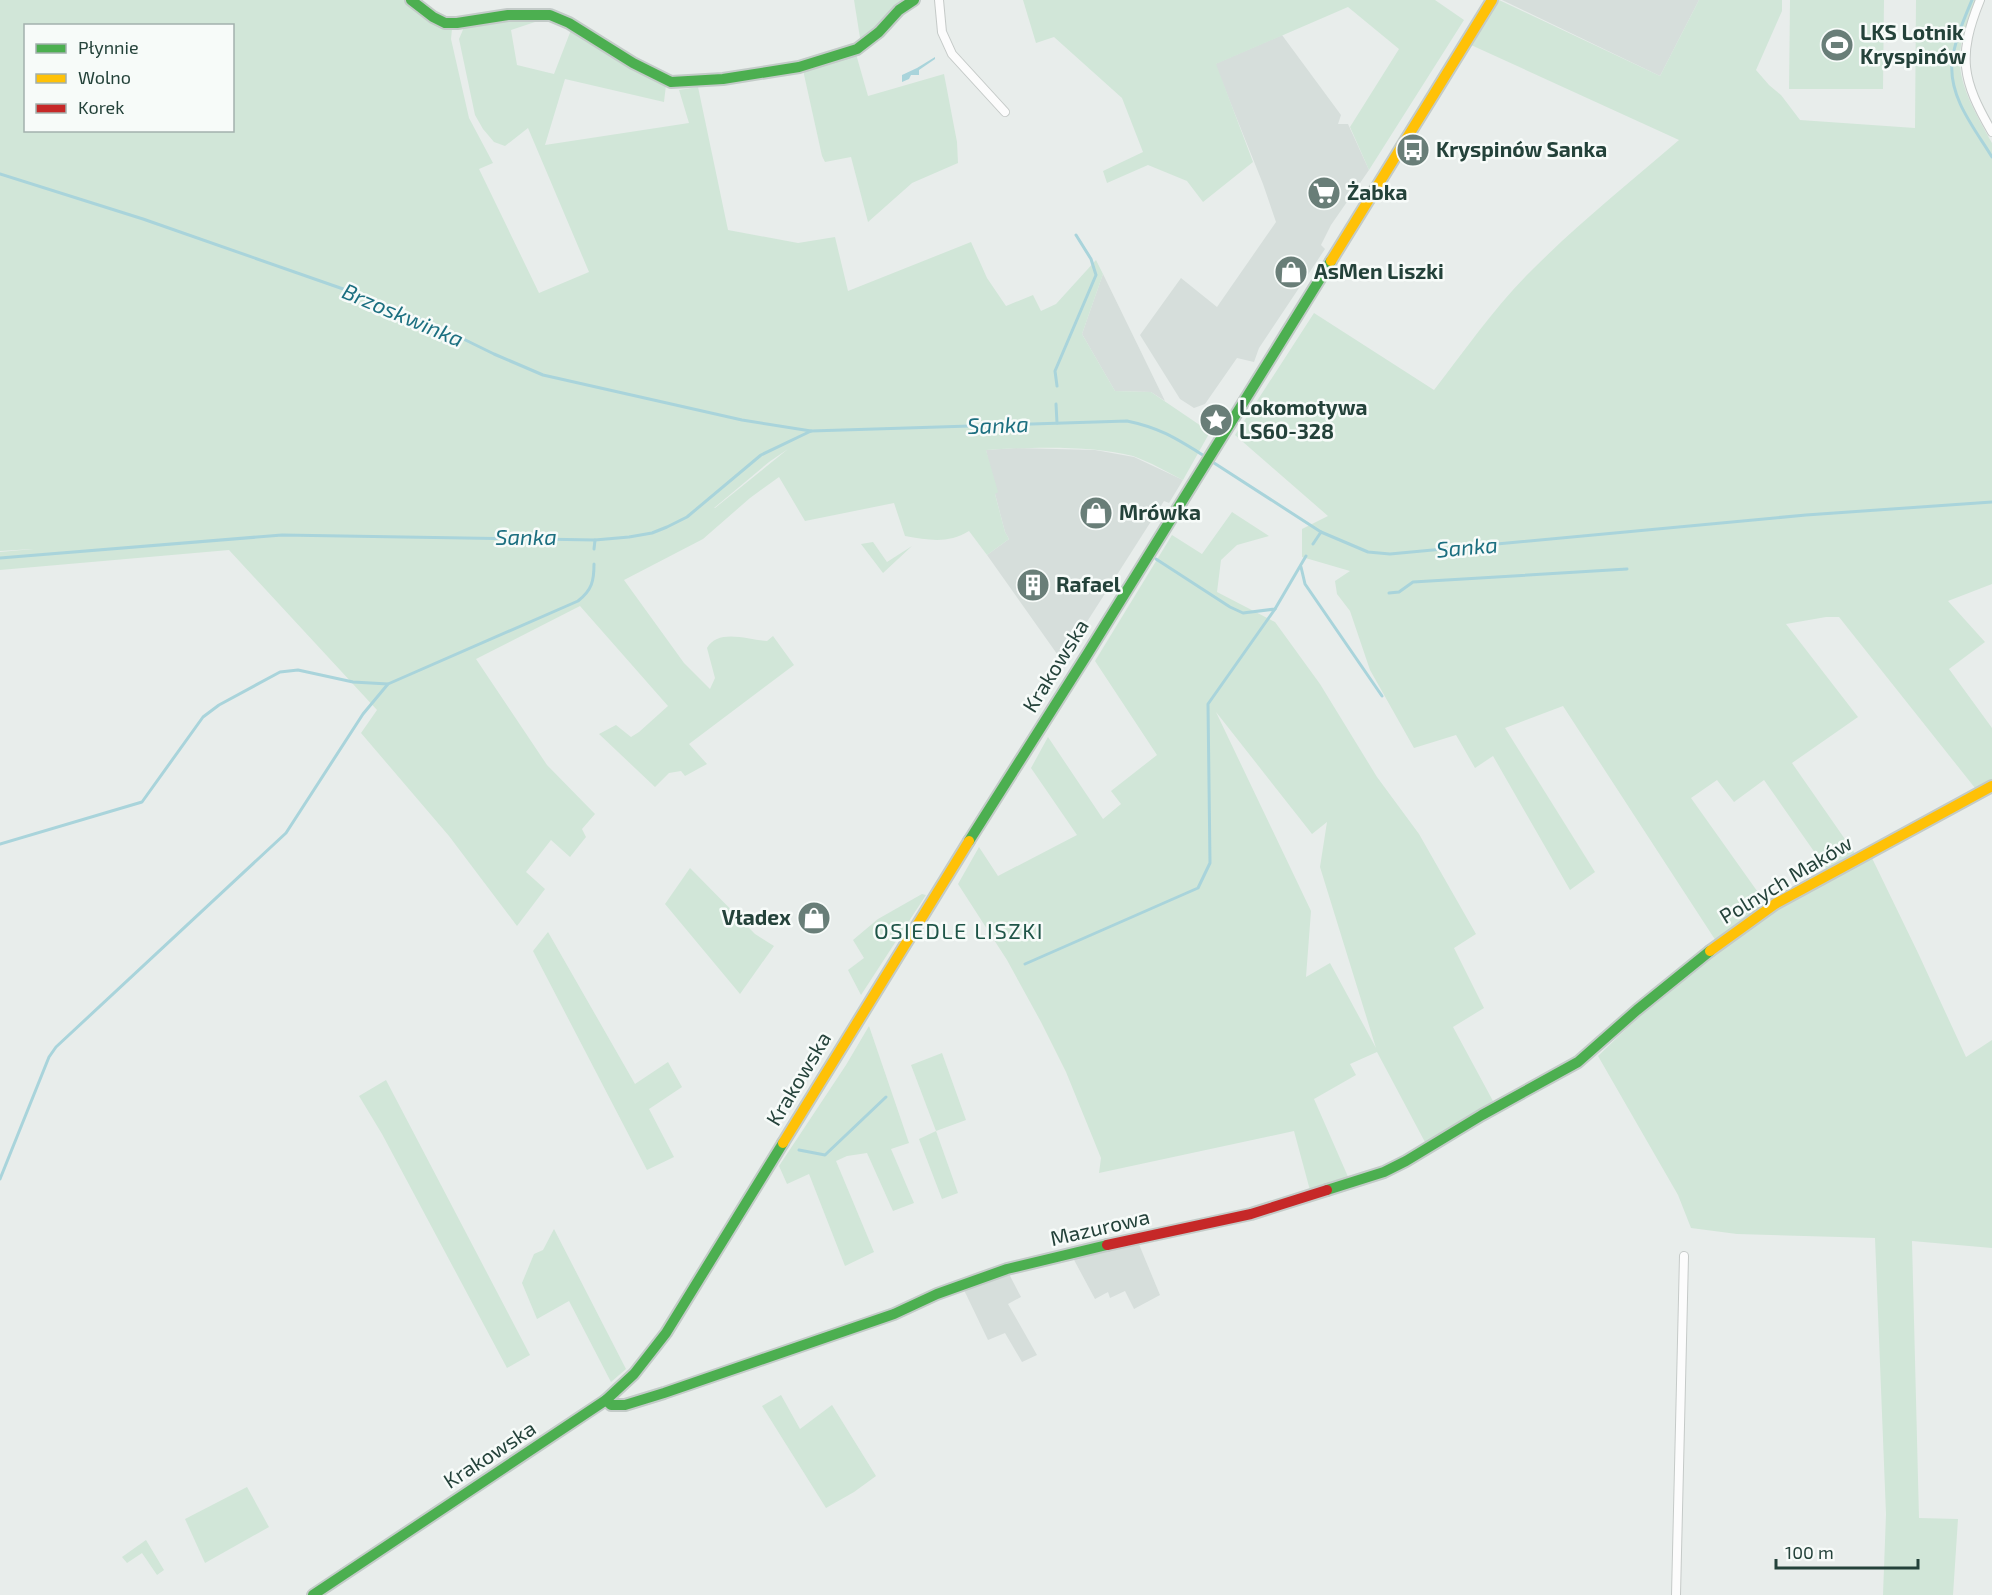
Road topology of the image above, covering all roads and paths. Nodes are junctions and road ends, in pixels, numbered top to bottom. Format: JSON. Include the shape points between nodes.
{"nodes":[{"id":1,"x":411,"y":0,"type":"edge"},
{"id":2,"x":914,"y":0,"type":"edge"},
{"id":3,"x":939,"y":0,"type":"edge"},
{"id":4,"x":1492,"y":0,"type":"edge"},
{"id":5,"x":1980,"y":0,"type":"edge"},
{"id":6,"x":1005,"y":112,"type":"dead end"},
{"id":7,"x":1992,"y":132,"type":"edge"},
{"id":8,"x":1992,"y":786,"type":"edge"},
{"id":9,"x":1588,"y":1054,"type":"joint"},
{"id":10,"x":1684,"y":1256,"type":"dead end"},
{"id":11,"x":606,"y":1400,"type":"junction"},
{"id":12,"x":330,"y":1590,"type":"edge"},
{"id":13,"x":313,"y":1595,"type":"edge"},
{"id":14,"x":1677,"y":1595,"type":"edge"}],
"edges":[{"from":1,"to":2,"type":"street","via":[[445,22],[550,15],[671,82],[723,79],[799,67],[857,49]]},
{"from":3,"to":6,"type":"street","via":[[942,32],[952,54]]},
{"from":4,"to":11,"type":"street","name":"Krakowska","via":[[666,1333],[634,1374]]},
{"from":5,"to":7,"type":"street","via":[[1968,34],[1965,68],[1977,106]]},
{"from":8,"to":9,"type":"street","name":"Polnych Maków","via":[[1775,904],[1707,953]]},
{"from":9,"to":11,"type":"street","name":"Mazurowa","via":[[1384,1172],[1251,1214],[1007,1269],[894,1314],[664,1393],[625,1404],[611,1405]]},
{"from":10,"to":14,"type":"street"},
{"from":11,"to":12,"type":"street","name":"Krakowska"},
{"from":12,"to":13,"type":"street","name":"Krakowska"}]}
